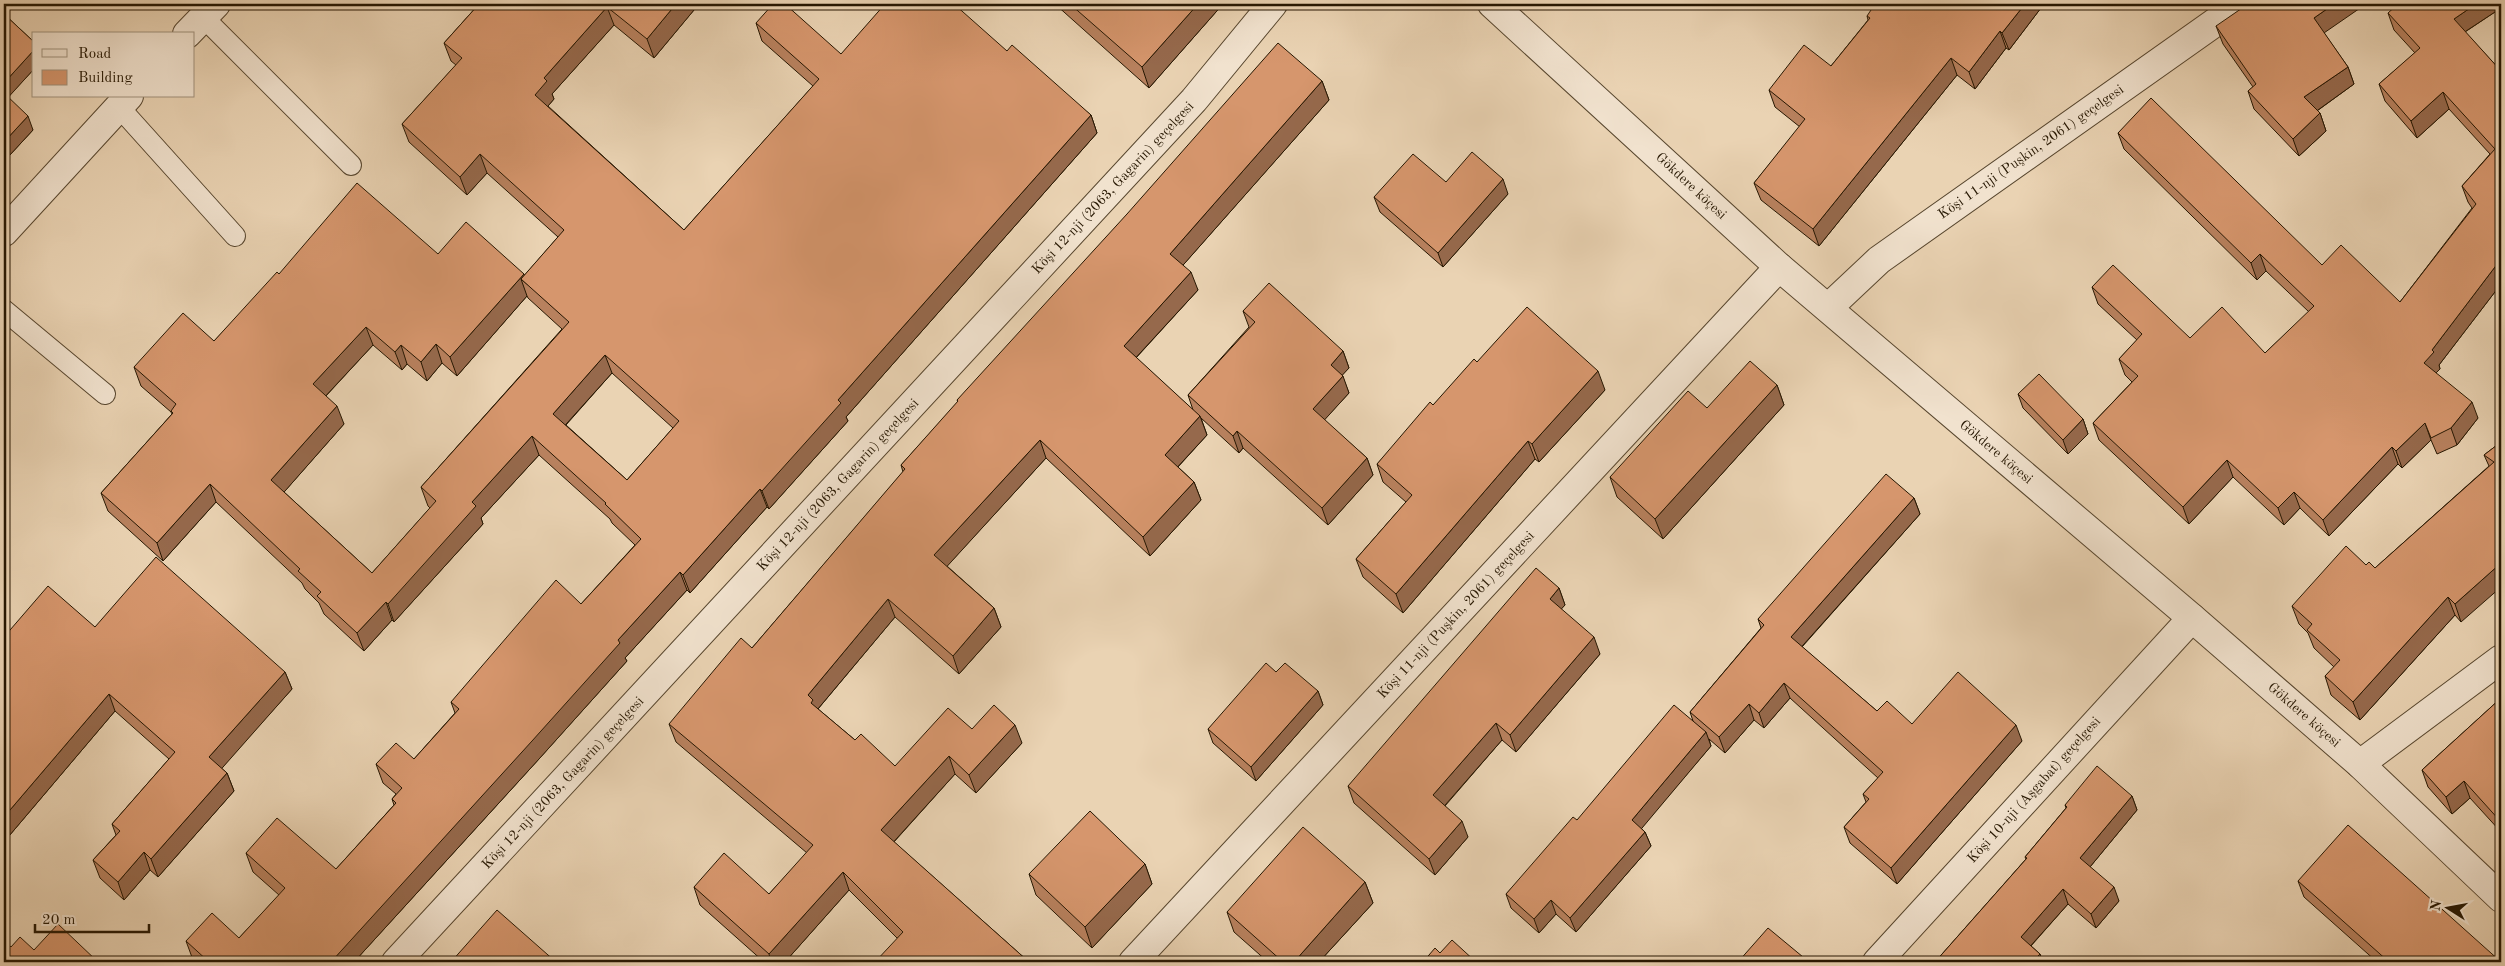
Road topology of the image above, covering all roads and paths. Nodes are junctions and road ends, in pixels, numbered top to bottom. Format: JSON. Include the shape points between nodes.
{"nodes":[{"id":1,"x":1273,"y":4,"type":"edge"},
{"id":2,"x":1492,"y":4,"type":"edge"},
{"id":3,"x":2241,"y":4,"type":"edge"},
{"id":4,"x":202,"y":18,"type":"edge"},
{"id":5,"x":124,"y":101,"type":"edge"},
{"id":6,"x":350,"y":165,"type":"dead end"},
{"id":7,"x":4,"y":232,"type":"edge"},
{"id":8,"x":235,"y":236,"type":"dead end"},
{"id":9,"x":1778,"y":267,"type":"junction"},
{"id":10,"x":1828,"y":308,"type":"junction"},
{"id":11,"x":4,"y":310,"type":"edge"},
{"id":12,"x":105,"y":394,"type":"dead end"},
{"id":13,"x":2192,"y":618,"type":"junction"},
{"id":14,"x":2501,"y":659,"type":"edge"},
{"id":15,"x":2360,"y":764,"type":"junction"},
{"id":16,"x":2501,"y":898,"type":"edge"},
{"id":17,"x":396,"y":962,"type":"edge"},
{"id":18,"x":1133,"y":962,"type":"edge"},
{"id":19,"x":1877,"y":962,"type":"edge"}],
"edges":[{"from":1,"to":17,"type":"street","name":"Köşi 12-nji (2063, Gagarin) geçelgesi","via":[[1194,100]]},
{"from":2,"to":9,"type":"street","name":"Gökdere köçesi"},
{"from":3,"to":10,"type":"street","name":"Köşi 11-nji (Puşkin, 2061) geçelgesi","via":[[1879,260]]},
{"from":4,"to":6,"type":"lane"},
{"from":5,"to":7,"type":"street"},
{"from":5,"to":8,"type":"lane"},
{"from":9,"to":10,"type":"street","name":"Gökdere köçesi"},
{"from":9,"to":18,"type":"street","name":"Köşi 11-nji (Puşkin, 2061) geçelgesi"},
{"from":10,"to":13,"type":"street","name":"Gökdere köçesi"},
{"from":11,"to":12,"type":"lane"},
{"from":13,"to":15,"type":"street","name":"Gökdere köçesi"},
{"from":13,"to":19,"type":"street","name":"Köşi 10-nji (Aşgabat) geçelgesi"},
{"from":14,"to":15,"type":"street"},
{"from":15,"to":16,"type":"street","name":"Gökdere köçesi"}]}
